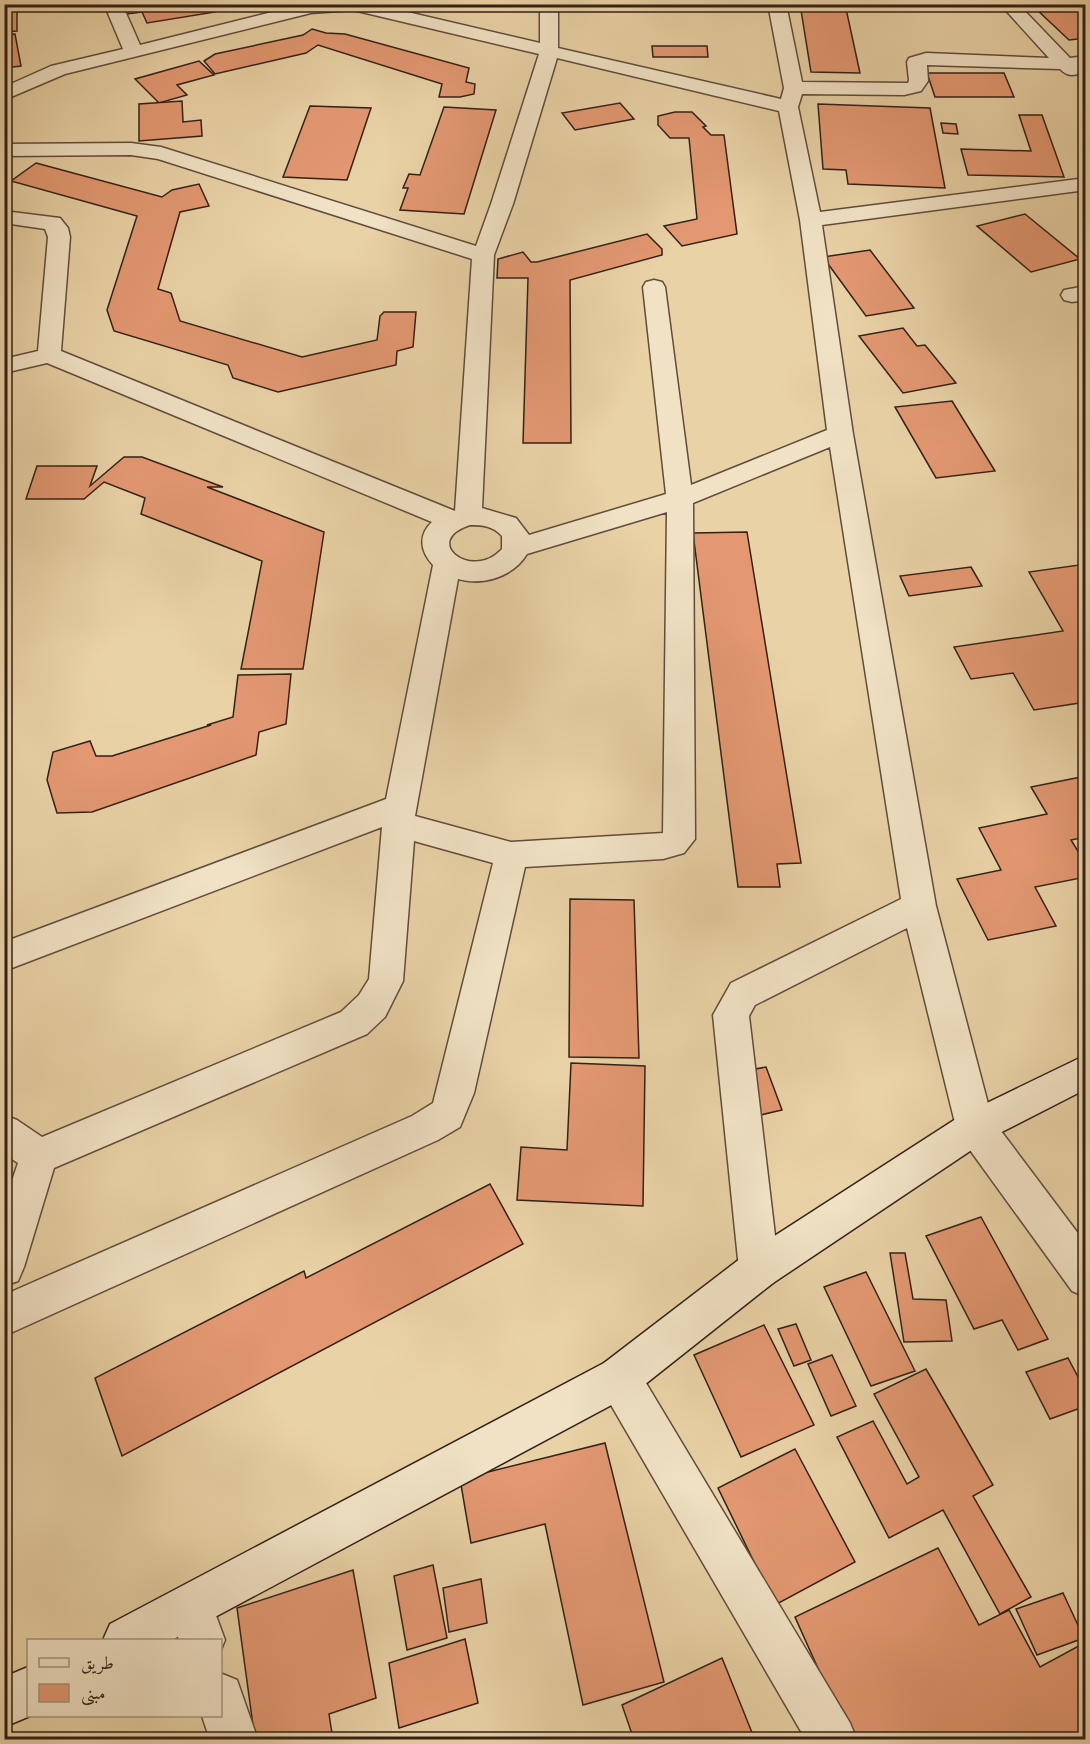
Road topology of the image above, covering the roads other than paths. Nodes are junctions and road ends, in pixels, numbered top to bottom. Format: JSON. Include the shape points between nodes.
{"nodes":[{"id":1,"x":113,"y":4,"type":"edge"},
{"id":2,"x":549,"y":4,"type":"edge"},
{"id":3,"x":777,"y":4,"type":"edge"},
{"id":4,"x":1008,"y":4,"type":"edge"},
{"id":5,"x":134,"y":53,"type":"junction"},
{"id":6,"x":549,"y":53,"type":"junction"},
{"id":7,"x":1086,"y":62,"type":"edge"},
{"id":8,"x":1065,"y":64,"type":"junction"},
{"id":9,"x":1086,"y":83,"type":"edge"},
{"id":10,"x":4,"y":94,"type":"edge"},
{"id":11,"x":791,"y":98,"type":"junction"},
{"id":12,"x":4,"y":150,"type":"edge"},
{"id":13,"x":1086,"y":184,"type":"edge"},
{"id":14,"x":4,"y":217,"type":"edge"},
{"id":15,"x":811,"y":220,"type":"junction"},
{"id":16,"x":483,"y":255,"type":"junction"},
{"id":17,"x":654,"y":287,"type":"dead end"},
{"id":18,"x":49,"y":355,"type":"junction"},
{"id":19,"x":4,"y":366,"type":"edge"},
{"id":20,"x":840,"y":434,"type":"junction"},
{"id":21,"x":680,"y":499,"type":"junction"},
{"id":22,"x":460,"y":518,"type":"junction"},
{"id":23,"x":517,"y":548,"type":"junction"},
{"id":24,"x":447,"y":565,"type":"junction"},
{"id":25,"x":400,"y":816,"type":"junction"},
{"id":26,"x":511,"y":855,"type":"junction"},
{"id":27,"x":919,"y":906,"type":"junction"},
{"id":28,"x":4,"y":957,"type":"edge"},
{"id":29,"x":1086,"y":1071,"type":"edge"},
{"id":30,"x":975,"y":1127,"type":"junction"},
{"id":31,"x":4,"y":1132,"type":"edge"},
{"id":32,"x":39,"y":1156,"type":"junction"},
{"id":33,"x":4,"y":1267,"type":"edge"},
{"id":34,"x":759,"y":1269,"type":"junction"},
{"id":35,"x":1086,"y":1277,"type":"edge"},
{"id":36,"x":4,"y":1316,"type":"edge"},
{"id":37,"x":619,"y":1378,"type":"junction"},
{"id":38,"x":197,"y":1624,"type":"edge"},
{"id":39,"x":134,"y":1639,"type":"edge"},
{"id":40,"x":27,"y":1692,"type":"edge"},
{"id":41,"x":222,"y":1703,"type":"edge"},
{"id":42,"x":4,"y":1704,"type":"edge"},
{"id":43,"x":234,"y":1740,"type":"edge"},
{"id":44,"x":833,"y":1740,"type":"edge"}],
"edges":[{"from":1,"to":5,"type":"street"},
{"from":2,"to":6,"type":"street"},
{"from":3,"to":11,"type":"street"},
{"from":4,"to":8,"type":"street"},
{"from":5,"to":6,"type":"street","via":[[336,5],[352,5]]},
{"from":5,"to":10,"type":"street","via":[[58,70]]},
{"from":6,"to":11,"type":"street"},
{"from":6,"to":16,"type":"street"},
{"from":7,"to":8,"type":"street"},
{"from":8,"to":9,"type":"street"},
{"from":8,"to":11,"type":"street","via":[[926,59],[916,62],[919,81],[914,87]]},
{"from":11,"to":15,"type":"street"},
{"from":12,"to":16,"type":"street","via":[[131,148],[161,153]]},
{"from":13,"to":15,"type":"street"},
{"from":14,"to":18,"type":"street","via":[[52,223],[57,228]]},
{"from":15,"to":20,"type":"street"},
{"from":16,"to":22,"type":"street"},
{"from":17,"to":21,"type":"street"},
{"from":18,"to":19,"type":"street"},
{"from":18,"to":22,"type":"street"},
{"from":20,"to":21,"type":"street"},
{"from":20,"to":27,"type":"street"},
{"from":21,"to":23,"type":"street"},
{"from":21,"to":26,"type":"street","via":[[679,839],[663,846]]},
{"from":22,"to":23,"type":"street","via":[[488,516],[505,523],[515,534]]},
{"from":22,"to":24,"type":"street","via":[[439,529],[433,542],[436,554]]},
{"from":23,"to":24,"type":"street","via":[[510,559],[497,567],[471,571]]},
{"from":24,"to":25,"type":"street"},
{"from":25,"to":26,"type":"street"},
{"from":25,"to":28,"type":"street"},
{"from":25,"to":32,"type":"street","via":[[386,981],[372,1006],[354,1023]]},
{"from":26,"to":36,"type":"street","via":[[456,1093],[447,1114],[424,1128]]},
{"from":27,"to":30,"type":"street"},
{"from":27,"to":34,"type":"street","via":[[743,994],[731,1015]]},
{"from":29,"to":30,"type":"street"},
{"from":30,"to":34,"type":"street"},
{"from":30,"to":35,"type":"street"},
{"from":31,"to":32,"type":"street"},
{"from":32,"to":33,"type":"street"},
{"from":34,"to":37,"type":"street"},
{"from":37,"to":38,"type":"street"},
{"from":37,"to":44,"type":"street"},
{"from":38,"to":39,"type":"street"},
{"from":40,"to":42,"type":"street"},
{"from":41,"to":43,"type":"street"}]}
